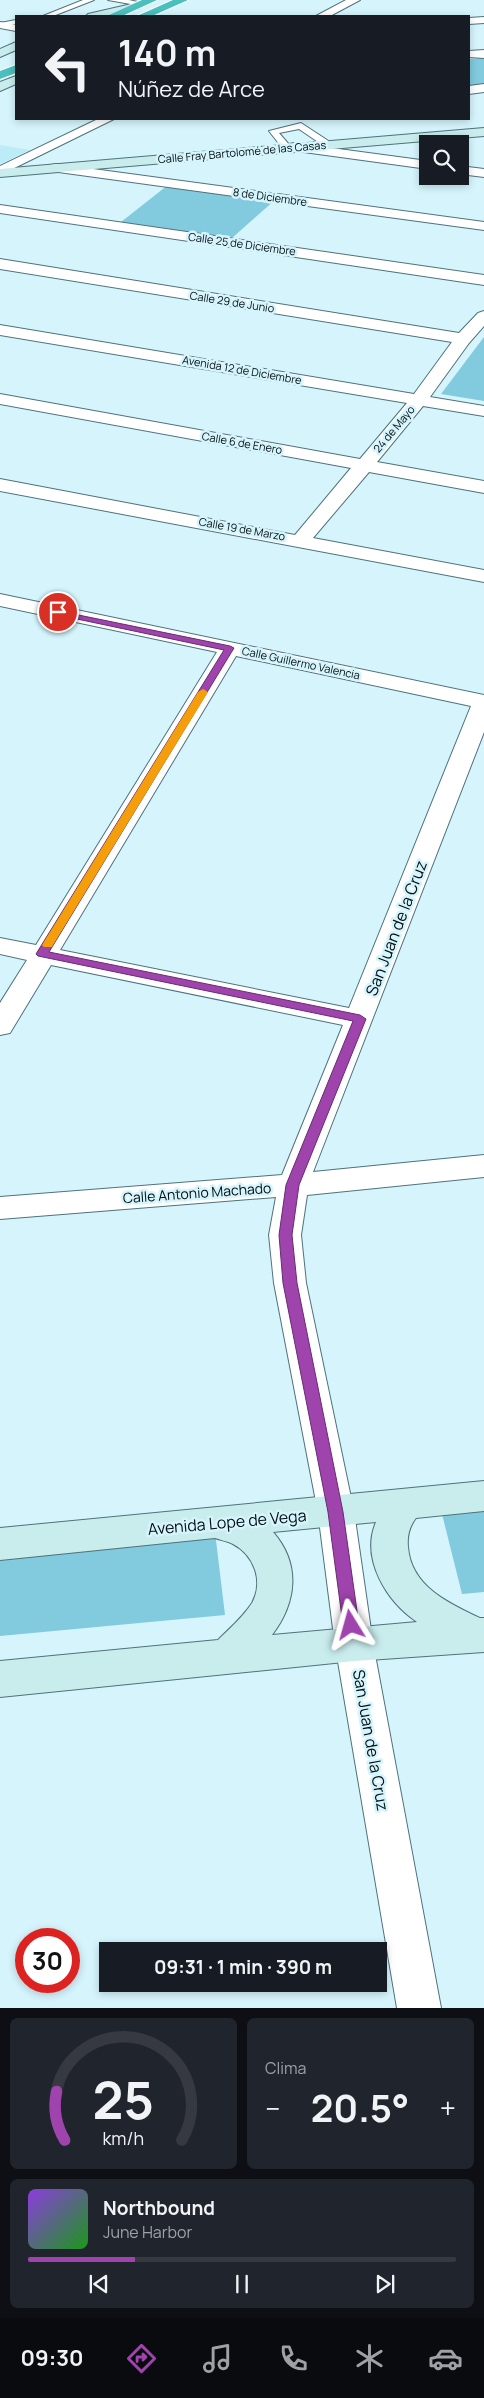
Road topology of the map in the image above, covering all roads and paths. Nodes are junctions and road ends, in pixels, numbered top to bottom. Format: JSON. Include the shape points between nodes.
{"nodes":[{"id":1,"x":90,"y":0,"type":"edge"},
{"id":2,"x":112,"y":0,"type":"edge"},
{"id":3,"x":183,"y":0,"type":"edge"},
{"id":4,"x":355,"y":0,"type":"edge"},
{"id":5,"x":143,"y":7,"type":"edge"},
{"id":6,"x":159,"y":12,"type":"edge"},
{"id":7,"x":49,"y":15,"type":"edge"},
{"id":8,"x":98,"y":15,"type":"edge"},
{"id":9,"x":116,"y":15,"type":"edge"},
{"id":10,"x":324,"y":15,"type":"edge"},
{"id":11,"x":484,"y":20,"type":"edge"},
{"id":12,"x":470,"y":21,"type":"edge"},
{"id":13,"x":15,"y":22,"type":"edge"},
{"id":14,"x":1,"y":25,"type":"edge"},
{"id":15,"x":15,"y":28,"type":"edge"},
{"id":16,"x":15,"y":46,"type":"edge"},
{"id":17,"x":0,"y":53,"type":"edge"},
{"id":18,"x":470,"y":54,"type":"edge"},
{"id":19,"x":484,"y":54,"type":"edge"},
{"id":20,"x":15,"y":57,"type":"edge"},
{"id":21,"x":0,"y":64,"type":"edge"},
{"id":22,"x":15,"y":68,"type":"edge"},
{"id":23,"x":0,"y":75,"type":"edge"},
{"id":24,"x":15,"y":80,"type":"edge"},
{"id":25,"x":0,"y":87,"type":"edge"},
{"id":26,"x":484,"y":88,"type":"edge"},
{"id":27,"x":470,"y":90,"type":"edge"},
{"id":28,"x":106,"y":120,"type":"edge"},
{"id":29,"x":484,"y":132,"type":"edge"},
{"id":30,"x":328,"y":144,"type":"junction"},
{"id":31,"x":291,"y":148,"type":"junction"},
{"id":32,"x":419,"y":164,"type":"edge"},
{"id":33,"x":56,"y":168,"type":"junction"},
{"id":34,"x":469,"y":171,"type":"edge"},
{"id":35,"x":0,"y":172,"type":"edge"},
{"id":36,"x":484,"y":173,"type":"edge"},
{"id":37,"x":0,"y":209,"type":"edge"},
{"id":38,"x":484,"y":226,"type":"edge"},
{"id":39,"x":0,"y":264,"type":"edge"},
{"id":40,"x":484,"y":280,"type":"edge"},
{"id":41,"x":484,"y":316,"type":"edge"},
{"id":42,"x":0,"y":330,"type":"edge"},
{"id":43,"x":463,"y":339,"type":"junction"},
{"id":44,"x":0,"y":399,"type":"edge"},
{"id":45,"x":419,"y":400,"type":"junction"},
{"id":46,"x":484,"y":411,"type":"edge"},
{"id":47,"x":363,"y":466,"type":"junction"},
{"id":48,"x":0,"y":485,"type":"edge"},
{"id":49,"x":484,"y":487,"type":"edge"},
{"id":50,"x":301,"y":540,"type":"junction"},
{"id":51,"x":484,"y":576,"type":"edge"},
{"id":52,"x":0,"y":600,"type":"edge"},
{"id":53,"x":230,"y":648,"type":"junction"},
{"id":54,"x":484,"y":703,"type":"edge"},
{"id":55,"x":0,"y":946,"type":"edge"},
{"id":56,"x":42,"y":954,"type":"junction"},
{"id":57,"x":360,"y":1019,"type":"junction"},
{"id":58,"x":0,"y":1026,"type":"edge"},
{"id":59,"x":484,"y":1166,"type":"edge"},
{"id":60,"x":293,"y":1185,"type":"junction"},
{"id":61,"x":0,"y":1208,"type":"edge"},
{"id":62,"x":484,"y":1496,"type":"edge"},
{"id":63,"x":407,"y":1503,"type":"junction"},
{"id":64,"x":336,"y":1512,"type":"junction"},
{"id":65,"x":210,"y":1523,"type":"junction"},
{"id":66,"x":0,"y":1544,"type":"edge"},
{"id":67,"x":480,"y":1635,"type":"edge"},
{"id":68,"x":354,"y":1644,"type":"junction"},
{"id":69,"x":228,"y":1656,"type":"junction"},
{"id":70,"x":0,"y":1679,"type":"edge"},
{"id":71,"x":419,"y":2008,"type":"edge"}],
"edges":[{"from":1,"to":7,"type":"lane"},
{"from":2,"to":5,"type":"lane"},
{"from":3,"to":6,"type":"highway"},
{"from":4,"to":10,"type":"street"},
{"from":5,"to":6,"type":"highway"},
{"from":5,"to":8,"type":"street"},
{"from":5,"to":9,"type":"highway"},
{"from":11,"to":12,"type":"street"},
{"from":13,"to":14,"type":"lane"},
{"from":14,"to":15,"type":"street"},
{"from":16,"to":17,"type":"street"},
{"from":18,"to":19,"type":"street"},
{"from":20,"to":21,"type":"highway"},
{"from":22,"to":23,"type":"highway"},
{"from":24,"to":25,"type":"street"},
{"from":26,"to":27,"type":"street"},
{"from":28,"to":35,"type":"street"},
{"from":29,"to":30,"type":"street","name":"Calle Fray Bartolomé de las Casas"},
{"from":30,"to":31,"type":"street","name":"Calle Fray Bartolomé de las Casas"},
{"from":30,"to":31,"type":"lane","via":[[301,126],[276,128],[273,131]]},
{"from":31,"to":32,"type":"street"},
{"from":31,"to":33,"type":"street","name":"Calle Fray Bartolomé de las Casas"},
{"from":33,"to":35,"type":"street","name":"Calle Fray Bartolomé de las Casas"},
{"from":33,"to":38,"type":"street","name":"8 de Diciembre"},
{"from":34,"to":36,"type":"street"},
{"from":37,"to":40,"type":"street","name":"Calle 25 de Diciembre"},
{"from":39,"to":43,"type":"street","name":"Calle 29 de Junio"},
{"from":41,"to":43,"type":"street","name":"24 de Mayo"},
{"from":42,"to":45,"type":"street","name":"Avenida 12 de Diciembre"},
{"from":43,"to":45,"type":"street","name":"24 de Mayo"},
{"from":44,"to":47,"type":"street","name":"Calle 6 de Enero"},
{"from":45,"to":46,"type":"street","name":"Avenida 12 de Diciembre"},
{"from":45,"to":47,"type":"street","name":"24 de Mayo"},
{"from":47,"to":49,"type":"street","name":"Calle 6 de Enero"},
{"from":47,"to":50,"type":"street","name":"24 de Mayo"},
{"from":48,"to":50,"type":"street","name":"Calle 19 de Marzo"},
{"from":50,"to":51,"type":"street","name":"Calle 19 de Marzo"},
{"from":52,"to":53,"type":"street","name":"Calle Guillermo Valencia"},
{"from":53,"to":54,"type":"street","name":"Calle Guillermo Valencia"},
{"from":53,"to":56,"type":"street"},
{"from":54,"to":57,"type":"street","name":"San Juan de la Cruz"},
{"from":55,"to":56,"type":"street"},
{"from":56,"to":57,"type":"street"},
{"from":56,"to":58,"type":"street"},
{"from":57,"to":60,"type":"street","name":"San Juan de la Cruz"},
{"from":59,"to":60,"type":"street","name":"Calle Antonio Machado"},
{"from":60,"to":61,"type":"street","name":"Calle Antonio Machado"},
{"from":60,"to":64,"type":"street","name":"San Juan de la Cruz","via":[[285,1235],[290,1283]]},
{"from":62,"to":63,"type":"street","name":"Avenida Lope de Vega"},
{"from":63,"to":64,"type":"street","name":"Avenida Lope de Vega"},
{"from":63,"to":67,"type":"street","via":[[391,1527],[389,1544],[391,1565],[399,1584],[426,1610]]},
{"from":64,"to":65,"type":"street","name":"Avenida Lope de Vega"},
{"from":64,"to":68,"type":"street","name":"San Juan de la Cruz"},
{"from":65,"to":66,"type":"street","name":"Avenida Lope de Vega"},
{"from":65,"to":69,"type":"street","via":[[242,1530],[258,1539],[269,1552],[276,1570],[276,1589],[270,1606],[257,1626]]},
{"from":67,"to":68,"type":"street"},
{"from":68,"to":69,"type":"street"},
{"from":68,"to":71,"type":"street","name":"San Juan de la Cruz"},
{"from":69,"to":70,"type":"street"}]}
